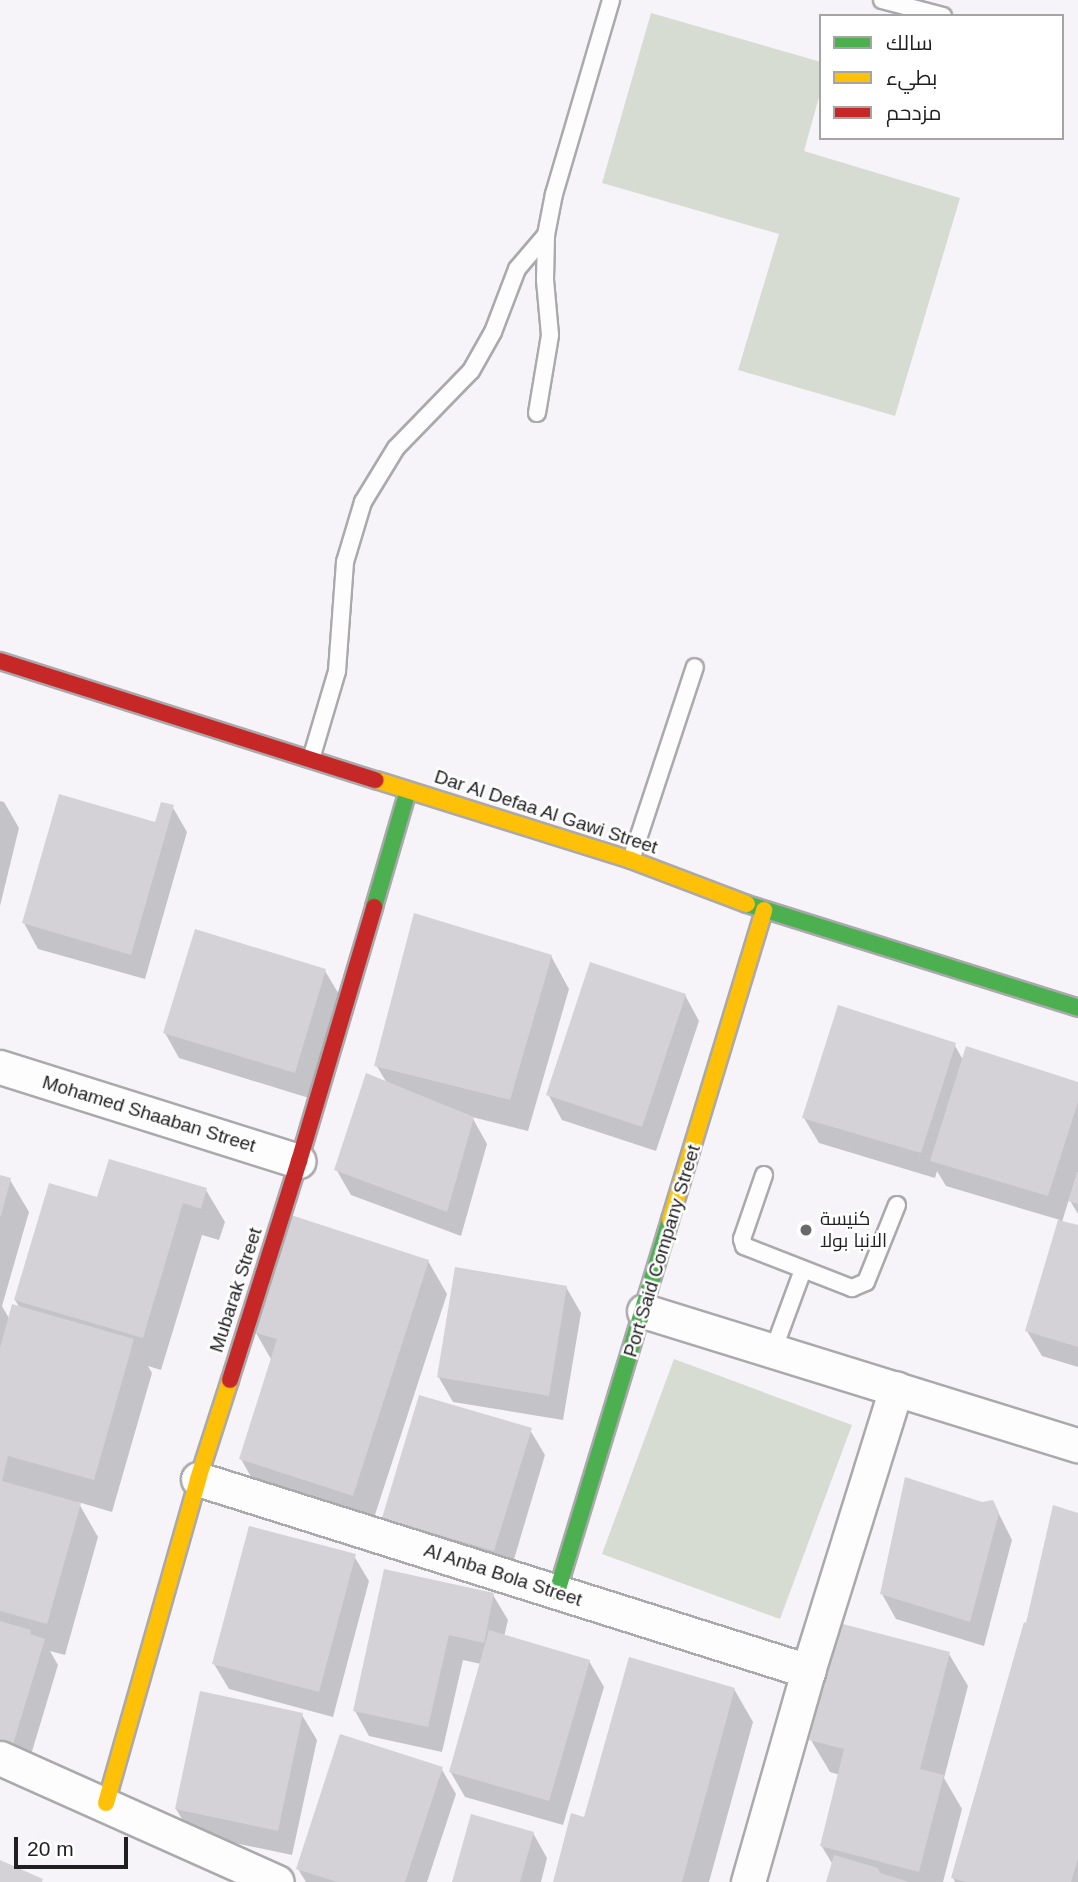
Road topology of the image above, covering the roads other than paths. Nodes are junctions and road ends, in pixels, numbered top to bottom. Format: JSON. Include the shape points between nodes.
{"nodes":[{"id":1,"x":611,"y":0,"type":"edge"},
{"id":2,"x":882,"y":0,"type":"edge"},
{"id":3,"x":935,"y":14,"type":"edge"},
{"id":4,"x":546,"y":235,"type":"junction"},
{"id":5,"x":537,"y":413,"type":"dead end"},
{"id":6,"x":0,"y":661,"type":"edge"},
{"id":7,"x":695,"y":667,"type":"dead end"},
{"id":8,"x":311,"y":759,"type":"junction"},
{"id":9,"x":408,"y":790,"type":"junction"},
{"id":10,"x":631,"y":859,"type":"junction"},
{"id":11,"x":764,"y":910,"type":"junction"},
{"id":12,"x":1078,"y":1008,"type":"edge"},
{"id":13,"x":0,"y":1067,"type":"edge"},
{"id":14,"x":299,"y":1161,"type":"junction"},
{"id":15,"x":764,"y":1175,"type":"dead end"},
{"id":16,"x":897,"y":1205,"type":"dead end"},
{"id":17,"x":803,"y":1270,"type":"junction"},
{"id":18,"x":644,"y":1311,"type":"junction"},
{"id":19,"x":773,"y":1351,"type":"junction"},
{"id":20,"x":896,"y":1388,"type":"junction"},
{"id":21,"x":1078,"y":1445,"type":"edge"},
{"id":22,"x":198,"y":1479,"type":"junction"},
{"id":23,"x":557,"y":1592,"type":"junction"},
{"id":24,"x":808,"y":1671,"type":"junction"},
{"id":25,"x":0,"y":1758,"type":"edge"},
{"id":26,"x":106,"y":1803,"type":"junction"},
{"id":27,"x":277,"y":1882,"type":"edge"},
{"id":28,"x":748,"y":1882,"type":"edge"}],
"edges":[{"from":1,"to":4,"type":"lane"},
{"from":2,"to":3,"type":"lane"},
{"from":4,"to":5,"type":"lane","via":[[550,335]]},
{"from":4,"to":8,"type":"lane","via":[[517,270],[493,332],[471,370],[396,448],[363,502],[345,562],[337,671]]},
{"from":6,"to":8,"type":"street","name":"Dar Al Defaa Al Gawi Street"},
{"from":7,"to":10,"type":"lane"},
{"from":8,"to":9,"type":"street","name":"Dar Al Defaa Al Gawi Street"},
{"from":9,"to":10,"type":"street","name":"Dar Al Defaa Al Gawi Street"},
{"from":9,"to":14,"type":"street","name":"Mubarak Street"},
{"from":10,"to":11,"type":"street","name":"Dar Al Defaa Al Gawi Street"},
{"from":11,"to":12,"type":"street","name":"Dar Al Defaa Al Gawi Street"},
{"from":11,"to":18,"type":"street","name":"Port Said Company Street"},
{"from":13,"to":14,"type":"street","name":"Mohamed Shaaban Street"},
{"from":14,"to":22,"type":"street","name":"Mubarak Street"},
{"from":15,"to":17,"type":"lane","via":[[742,1239],[744,1246]]},
{"from":16,"to":17,"type":"lane","via":[[862,1286],[852,1288]]},
{"from":17,"to":19,"type":"lane"},
{"from":18,"to":19,"type":"street"},
{"from":18,"to":23,"type":"street","name":"Port Said Company Street"},
{"from":19,"to":20,"type":"street"},
{"from":20,"to":21,"type":"street"},
{"from":20,"to":24,"type":"street"},
{"from":22,"to":23,"type":"street","name":"Al Anba Bola Street"},
{"from":22,"to":26,"type":"street","name":"Mubarak Street"},
{"from":23,"to":24,"type":"street","name":"Al Anba Bola Street"},
{"from":24,"to":28,"type":"street"},
{"from":25,"to":26,"type":"street"},
{"from":26,"to":27,"type":"street"}]}
